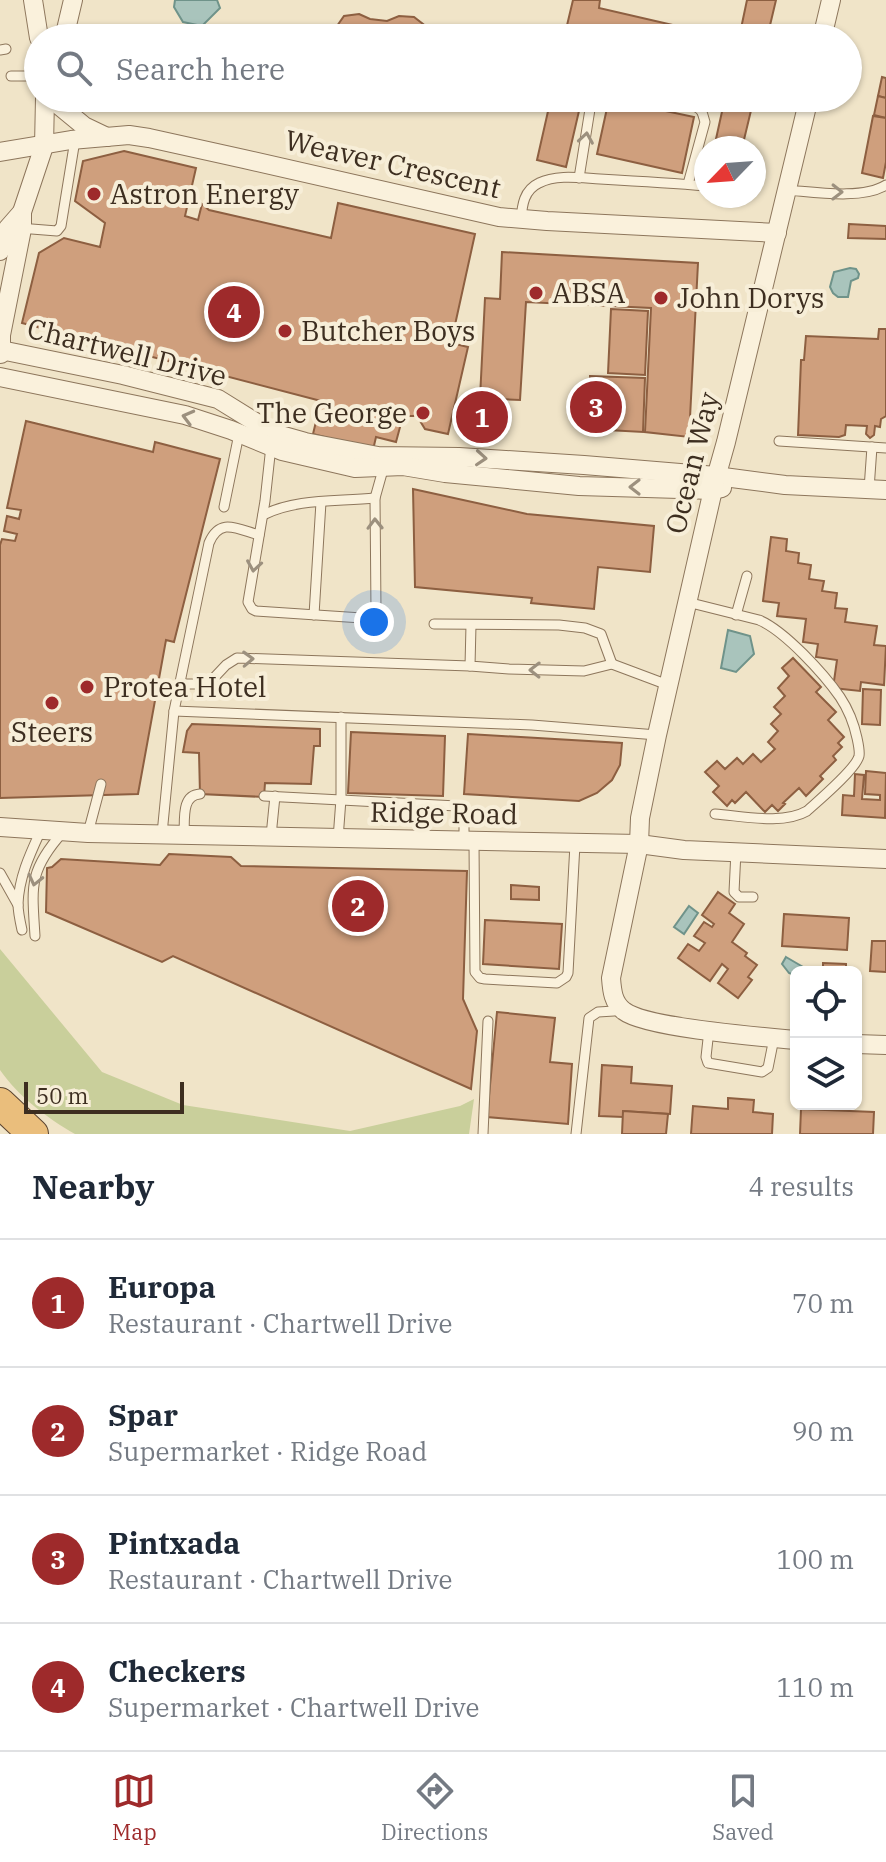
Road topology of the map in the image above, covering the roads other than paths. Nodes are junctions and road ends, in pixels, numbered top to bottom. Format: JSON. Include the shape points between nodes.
{"nodes":[{"id":1,"x":33,"y":0,"type":"edge"},
{"id":2,"x":73,"y":0,"type":"edge"},
{"id":3,"x":831,"y":0,"type":"edge"},
{"id":4,"x":37,"y":24,"type":"edge"},
{"id":5,"x":67,"y":24,"type":"edge"},
{"id":6,"x":825,"y":24,"type":"edge"},
{"id":7,"x":11,"y":76,"type":"dead end"},
{"id":8,"x":24,"y":76,"type":"edge"},
{"id":9,"x":47,"y":112,"type":"edge"},
{"id":10,"x":66,"y":112,"type":"edge"},
{"id":11,"x":590,"y":112,"type":"edge"},
{"id":12,"x":702,"y":112,"type":"edge"},
{"id":13,"x":806,"y":112,"type":"edge"},
{"id":14,"x":107,"y":137,"type":"junction"},
{"id":15,"x":75,"y":140,"type":"junction"},
{"id":16,"x":44,"y":146,"type":"junction"},
{"id":17,"x":0,"y":152,"type":"edge"},
{"id":18,"x":579,"y":178,"type":"junction"},
{"id":19,"x":688,"y":184,"type":"junction"},
{"id":20,"x":694,"y":185,"type":"edge"},
{"id":21,"x":886,"y":185,"type":"edge"},
{"id":22,"x":786,"y":190,"type":"junction"},
{"id":23,"x":521,"y":220,"type":"junction"},
{"id":24,"x":17,"y":223,"type":"junction"},
{"id":25,"x":777,"y":233,"type":"junction"},
{"id":26,"x":0,"y":251,"type":"edge"},
{"id":27,"x":0,"y":350,"type":"edge"},
{"id":28,"x":0,"y":377,"type":"edge"},
{"id":29,"x":239,"y":434,"type":"junction"},
{"id":30,"x":272,"y":440,"type":"junction"},
{"id":31,"x":779,"y":441,"type":"dead end"},
{"id":32,"x":872,"y":447,"type":"junction"},
{"id":33,"x":886,"y":448,"type":"edge"},
{"id":34,"x":387,"y":462,"type":"junction"},
{"id":35,"x":714,"y":483,"type":"junction"},
{"id":36,"x":878,"y":490,"type":"edge"},
{"id":37,"x":375,"y":498,"type":"junction"},
{"id":38,"x":321,"y":502,"type":"junction"},
{"id":39,"x":224,"y":507,"type":"dead end"},
{"id":40,"x":263,"y":515,"type":"junction"},
{"id":41,"x":259,"y":535,"type":"junction"},
{"id":42,"x":747,"y":576,"type":"dead end"},
{"id":43,"x":687,"y":602,"type":"junction"},
{"id":44,"x":314,"y":615,"type":"junction"},
{"id":45,"x":736,"y":615,"type":"junction"},
{"id":46,"x":434,"y":624,"type":"dead end"},
{"id":47,"x":471,"y":625,"type":"junction"},
{"id":48,"x":612,"y":664,"type":"junction"},
{"id":49,"x":470,"y":666,"type":"junction"},
{"id":50,"x":180,"y":684,"type":"junction"},
{"id":51,"x":668,"y":685,"type":"junction"},
{"id":52,"x":174,"y":711,"type":"junction"},
{"id":53,"x":341,"y":717,"type":"junction"},
{"id":54,"x":657,"y":735,"type":"junction"},
{"id":55,"x":101,"y":784,"type":"dead end"},
{"id":56,"x":200,"y":794,"type":"dead end"},
{"id":57,"x":341,"y":799,"type":"junction"},
{"id":58,"x":715,"y":814,"type":"dead end"},
{"id":59,"x":0,"y":827,"type":"edge"},
{"id":60,"x":41,"y":830,"type":"junction"},
{"id":61,"x":63,"y":832,"type":"junction"},
{"id":62,"x":88,"y":833,"type":"junction"},
{"id":63,"x":162,"y":834,"type":"junction"},
{"id":64,"x":184,"y":835,"type":"junction"},
{"id":65,"x":271,"y":837,"type":"junction"},
{"id":66,"x":338,"y":839,"type":"junction"},
{"id":67,"x":469,"y":842,"type":"junction"},
{"id":68,"x":575,"y":844,"type":"junction"},
{"id":69,"x":639,"y":844,"type":"junction"},
{"id":70,"x":736,"y":851,"type":"junction"},
{"id":71,"x":886,"y":859,"type":"edge"},
{"id":72,"x":0,"y":873,"type":"edge"},
{"id":73,"x":753,"y":897,"type":"dead end"},
{"id":74,"x":18,"y":905,"type":"junction"},
{"id":75,"x":22,"y":930,"type":"dead end"},
{"id":76,"x":35,"y":936,"type":"dead end"},
{"id":77,"x":618,"y":1006,"type":"junction"},
{"id":78,"x":488,"y":1021,"type":"dead end"},
{"id":79,"x":709,"y":1030,"type":"junction"},
{"id":80,"x":774,"y":1038,"type":"junction"},
{"id":81,"x":790,"y":1039,"type":"edge"},
{"id":82,"x":862,"y":1044,"type":"edge"},
{"id":83,"x":886,"y":1045,"type":"edge"},
{"id":84,"x":0,"y":1103,"type":"edge"},
{"id":85,"x":33,"y":1134,"type":"edge"},
{"id":86,"x":483,"y":1134,"type":"edge"},
{"id":87,"x":576,"y":1134,"type":"edge"}],
"edges":[{"from":1,"to":4,"type":"street"},
{"from":2,"to":5,"type":"street"},
{"from":3,"to":6,"type":"street"},
{"from":7,"to":8,"type":"lane"},
{"from":9,"to":16,"type":"street"},
{"from":10,"to":14,"type":"street"},
{"from":18,"to":11,"type":"lane","one_way":true},
{"from":12,"to":19,"type":"lane","via":[[705,122]]},
{"from":13,"to":22,"type":"street","name":"Ocean Way"},
{"from":14,"to":15,"type":"street","name":"Weaver Crescent"},
{"from":14,"to":23,"type":"street","name":"Weaver Crescent","via":[[149,138]]},
{"from":15,"to":16,"type":"street","name":"Weaver Crescent"},
{"from":15,"to":24,"type":"lane","via":[[61,226],[57,231]]},
{"from":16,"to":17,"type":"street","name":"Weaver Crescent"},
{"from":16,"to":24,"type":"street"},
{"from":18,"to":19,"type":"lane"},
{"from":18,"to":23,"type":"lane","via":[[537,183],[522,204]]},
{"from":19,"to":20,"type":"lane"},
{"from":22,"to":21,"type":"lane","one_way":true,"via":[[844,193]]},
{"from":22,"to":25,"type":"street","name":"Ocean Way"},
{"from":23,"to":25,"type":"street","name":"Weaver Crescent"},
{"from":24,"to":26,"type":"street"},
{"from":24,"to":27,"type":"street"},
{"from":25,"to":35,"type":"street","name":"Ocean Way"},
{"from":27,"to":30,"type":"street","name":"Chartwell Drive","via":[[218,399]]},
{"from":29,"to":28,"type":"street","name":"Chartwell Drive","one_way":true,"via":[[185,415]]},
{"from":29,"to":30,"type":"street","name":"Chartwell Drive"},
{"from":29,"to":39,"type":"lane"},
{"from":30,"to":34,"type":"street","name":"Chartwell Drive","via":[[311,458],[355,468]]},
{"from":30,"to":40,"type":"lane"},
{"from":31,"to":32,"type":"lane"},
{"from":32,"to":33,"type":"lane"},
{"from":32,"to":36,"type":"lane"},
{"from":34,"to":35,"type":"street","name":"Chartwell Drive","via":[[459,457],[584,465]]},
{"from":34,"to":37,"type":"lane"},
{"from":35,"to":36,"type":"street","name":"Chartwell Drive"},
{"from":35,"to":43,"type":"street","name":"Ocean Way"},
{"from":37,"to":38,"type":"lane"},
{"from":44,"to":37,"type":"lane","one_way":true,"via":[[362,618],[376,610]]},
{"from":38,"to":40,"type":"lane"},
{"from":38,"to":44,"type":"lane"},
{"from":40,"to":41,"type":"lane"},
{"from":41,"to":44,"type":"lane","one_way":true,"via":[[248,602],[252,609]]},
{"from":41,"to":50,"type":"lane","via":[[228,527],[213,535]]},
{"from":42,"to":45,"type":"lane"},
{"from":43,"to":45,"type":"lane"},
{"from":43,"to":51,"type":"street","name":"Ocean Way"},
{"from":45,"to":58,"type":"lane","via":[[783,635],[831,686],[854,727],[859,756],[807,811],[793,818]]},
{"from":46,"to":47,"type":"lane"},
{"from":47,"to":48,"type":"lane","via":[[585,628],[601,634]]},
{"from":47,"to":49,"type":"lane"},
{"from":48,"to":49,"type":"lane","one_way":true,"via":[[584,671]]},
{"from":48,"to":51,"type":"lane"},
{"from":50,"to":49,"type":"lane","one_way":true,"via":[[210,682],[237,658]]},
{"from":50,"to":52,"type":"lane"},
{"from":51,"to":54,"type":"street","name":"Ocean Way"},
{"from":52,"to":53,"type":"lane"},
{"from":52,"to":63,"type":"lane"},
{"from":53,"to":54,"type":"lane"},
{"from":53,"to":57,"type":"lane"},
{"from":54,"to":69,"type":"street","name":"Ocean Way"},
{"from":55,"to":62,"type":"lane"},
{"from":56,"to":64,"type":"lane","via":[[187,802]]},
{"from":57,"to":65,"type":"lane","via":[[270,796]]},
{"from":57,"to":66,"type":"lane"},
{"from":57,"to":67,"type":"lane","via":[[459,806]]},
{"from":59,"to":60,"type":"street","name":"Ridge Road"},
{"from":60,"to":61,"type":"street","name":"Ridge Road"},
{"from":60,"to":74,"type":"lane","via":[[27,859]]},
{"from":61,"to":62,"type":"street","name":"Ridge Road"},
{"from":61,"to":76,"type":"lane","one_way":true,"via":[[34,877]]},
{"from":62,"to":63,"type":"street","name":"Ridge Road"},
{"from":63,"to":64,"type":"street","name":"Ridge Road"},
{"from":64,"to":65,"type":"street","name":"Ridge Road"},
{"from":65,"to":66,"type":"street","name":"Ridge Road"},
{"from":66,"to":67,"type":"street","name":"Ridge Road"},
{"from":67,"to":68,"type":"street","name":"Ridge Road"},
{"from":67,"to":68,"type":"lane","via":[[475,972],[485,979],[557,983],[568,973]]},
{"from":68,"to":69,"type":"street","name":"Ridge Road"},
{"from":69,"to":70,"type":"street","name":"Ridge Road"},
{"from":69,"to":77,"type":"street","name":"Ocean Way","via":[[611,978]]},
{"from":70,"to":71,"type":"street","name":"Ridge Road"},
{"from":70,"to":73,"type":"lane","via":[[734,892]]},
{"from":72,"to":74,"type":"lane"},
{"from":74,"to":75,"type":"lane"},
{"from":77,"to":79,"type":"street","via":[[638,1019]]},
{"from":77,"to":87,"type":"lane","via":[[589,1018]]},
{"from":78,"to":86,"type":"lane"},
{"from":79,"to":80,"type":"street"},
{"from":79,"to":80,"type":"lane","via":[[708,1063],[762,1072],[768,1068]]},
{"from":80,"to":81,"type":"street"},
{"from":82,"to":83,"type":"street"},
{"from":84,"to":85,"type":"highway"}]}
